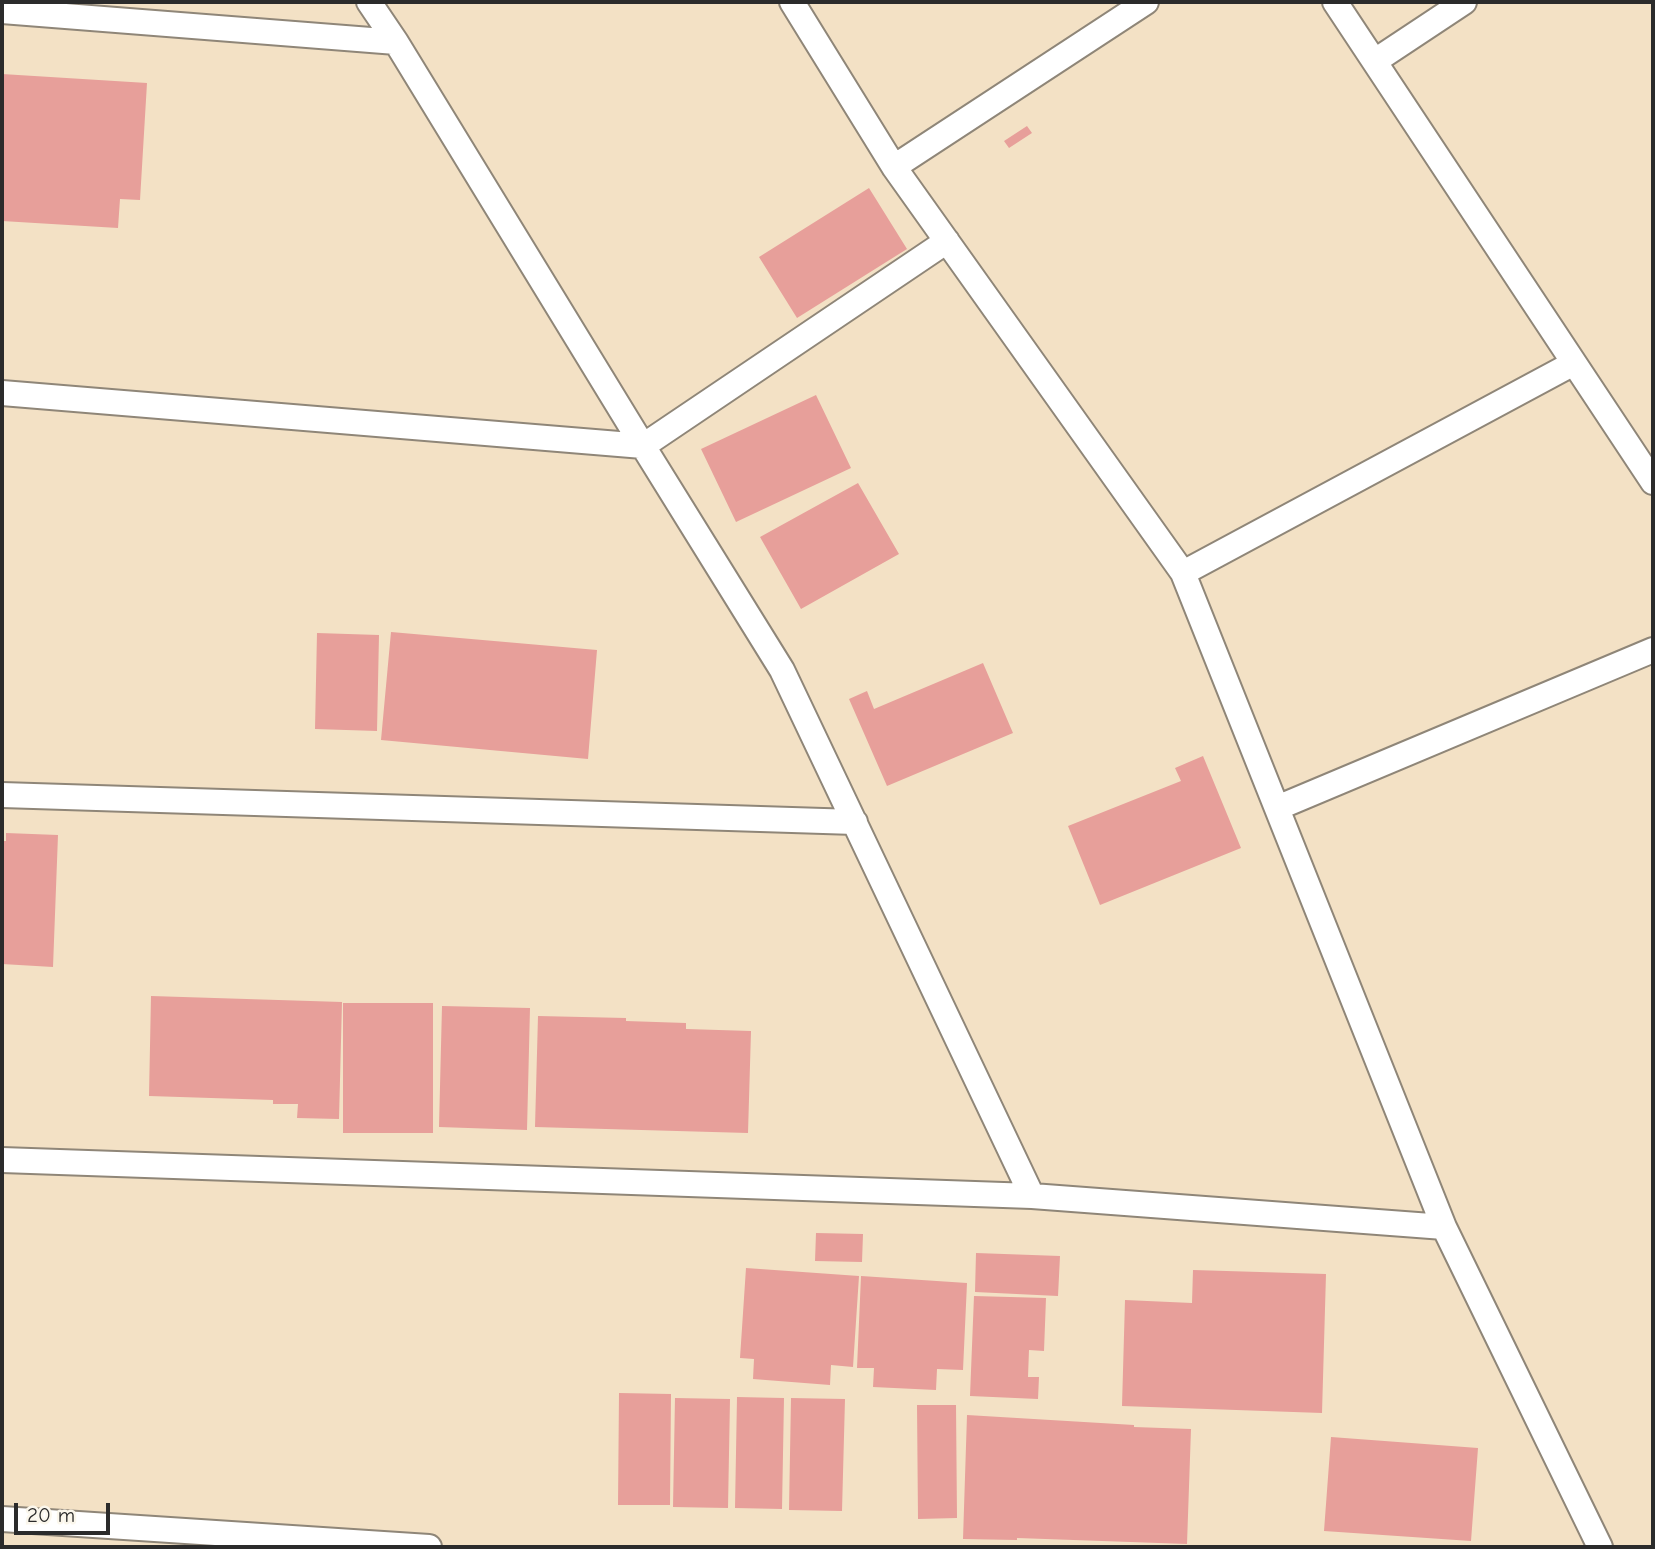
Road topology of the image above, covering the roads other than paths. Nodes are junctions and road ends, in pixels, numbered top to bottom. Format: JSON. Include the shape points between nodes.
{"nodes":[{"id":1,"x":369,"y":2,"type":"edge"},
{"id":2,"x":792,"y":2,"type":"edge"},
{"id":3,"x":1146,"y":2,"type":"edge"},
{"id":4,"x":1335,"y":2,"type":"edge"},
{"id":5,"x":1464,"y":2,"type":"edge"},
{"id":6,"x":2,"y":11,"type":"edge"},
{"id":7,"x":397,"y":42,"type":"junction"},
{"id":8,"x":1375,"y":61,"type":"junction"},
{"id":9,"x":894,"y":167,"type":"junction"},
{"id":10,"x":947,"y":241,"type":"junction"},
{"id":11,"x":1574,"y":363,"type":"junction"},
{"id":12,"x":2,"y":393,"type":"edge"},
{"id":13,"x":643,"y":446,"type":"junction"},
{"id":14,"x":1653,"y":482,"type":"edge"},
{"id":15,"x":1183,"y":573,"type":"junction"},
{"id":16,"x":1653,"y":650,"type":"edge"},
{"id":17,"x":2,"y":795,"type":"edge"},
{"id":18,"x":1277,"y":808,"type":"junction"},
{"id":19,"x":855,"y":822,"type":"junction"},
{"id":20,"x":2,"y":1160,"type":"edge"},
{"id":21,"x":1032,"y":1196,"type":"junction"},
{"id":22,"x":1444,"y":1227,"type":"junction"},
{"id":23,"x":2,"y":1520,"type":"edge"},
{"id":24,"x":416,"y":1547,"type":"edge"},
{"id":25,"x":429,"y":1547,"type":"edge"},
{"id":26,"x":1600,"y":1547,"type":"edge"}],
"edges":[{"from":1,"to":7,"type":"street"},
{"from":2,"to":9,"type":"street"},
{"from":3,"to":9,"type":"street"},
{"from":4,"to":8,"type":"street"},
{"from":5,"to":8,"type":"street"},
{"from":6,"to":7,"type":"street"},
{"from":7,"to":13,"type":"street"},
{"from":8,"to":11,"type":"street"},
{"from":9,"to":10,"type":"street"},
{"from":10,"to":13,"type":"street"},
{"from":10,"to":15,"type":"street"},
{"from":11,"to":14,"type":"street"},
{"from":11,"to":15,"type":"street"},
{"from":12,"to":13,"type":"street"},
{"from":13,"to":19,"type":"street","via":[[782,670]]},
{"from":15,"to":18,"type":"street"},
{"from":16,"to":18,"type":"street"},
{"from":17,"to":19,"type":"street"},
{"from":18,"to":22,"type":"street"},
{"from":19,"to":21,"type":"street"},
{"from":20,"to":21,"type":"street"},
{"from":21,"to":22,"type":"street"},
{"from":22,"to":26,"type":"street"},
{"from":23,"to":24,"type":"street"},
{"from":24,"to":25,"type":"street"}]}
